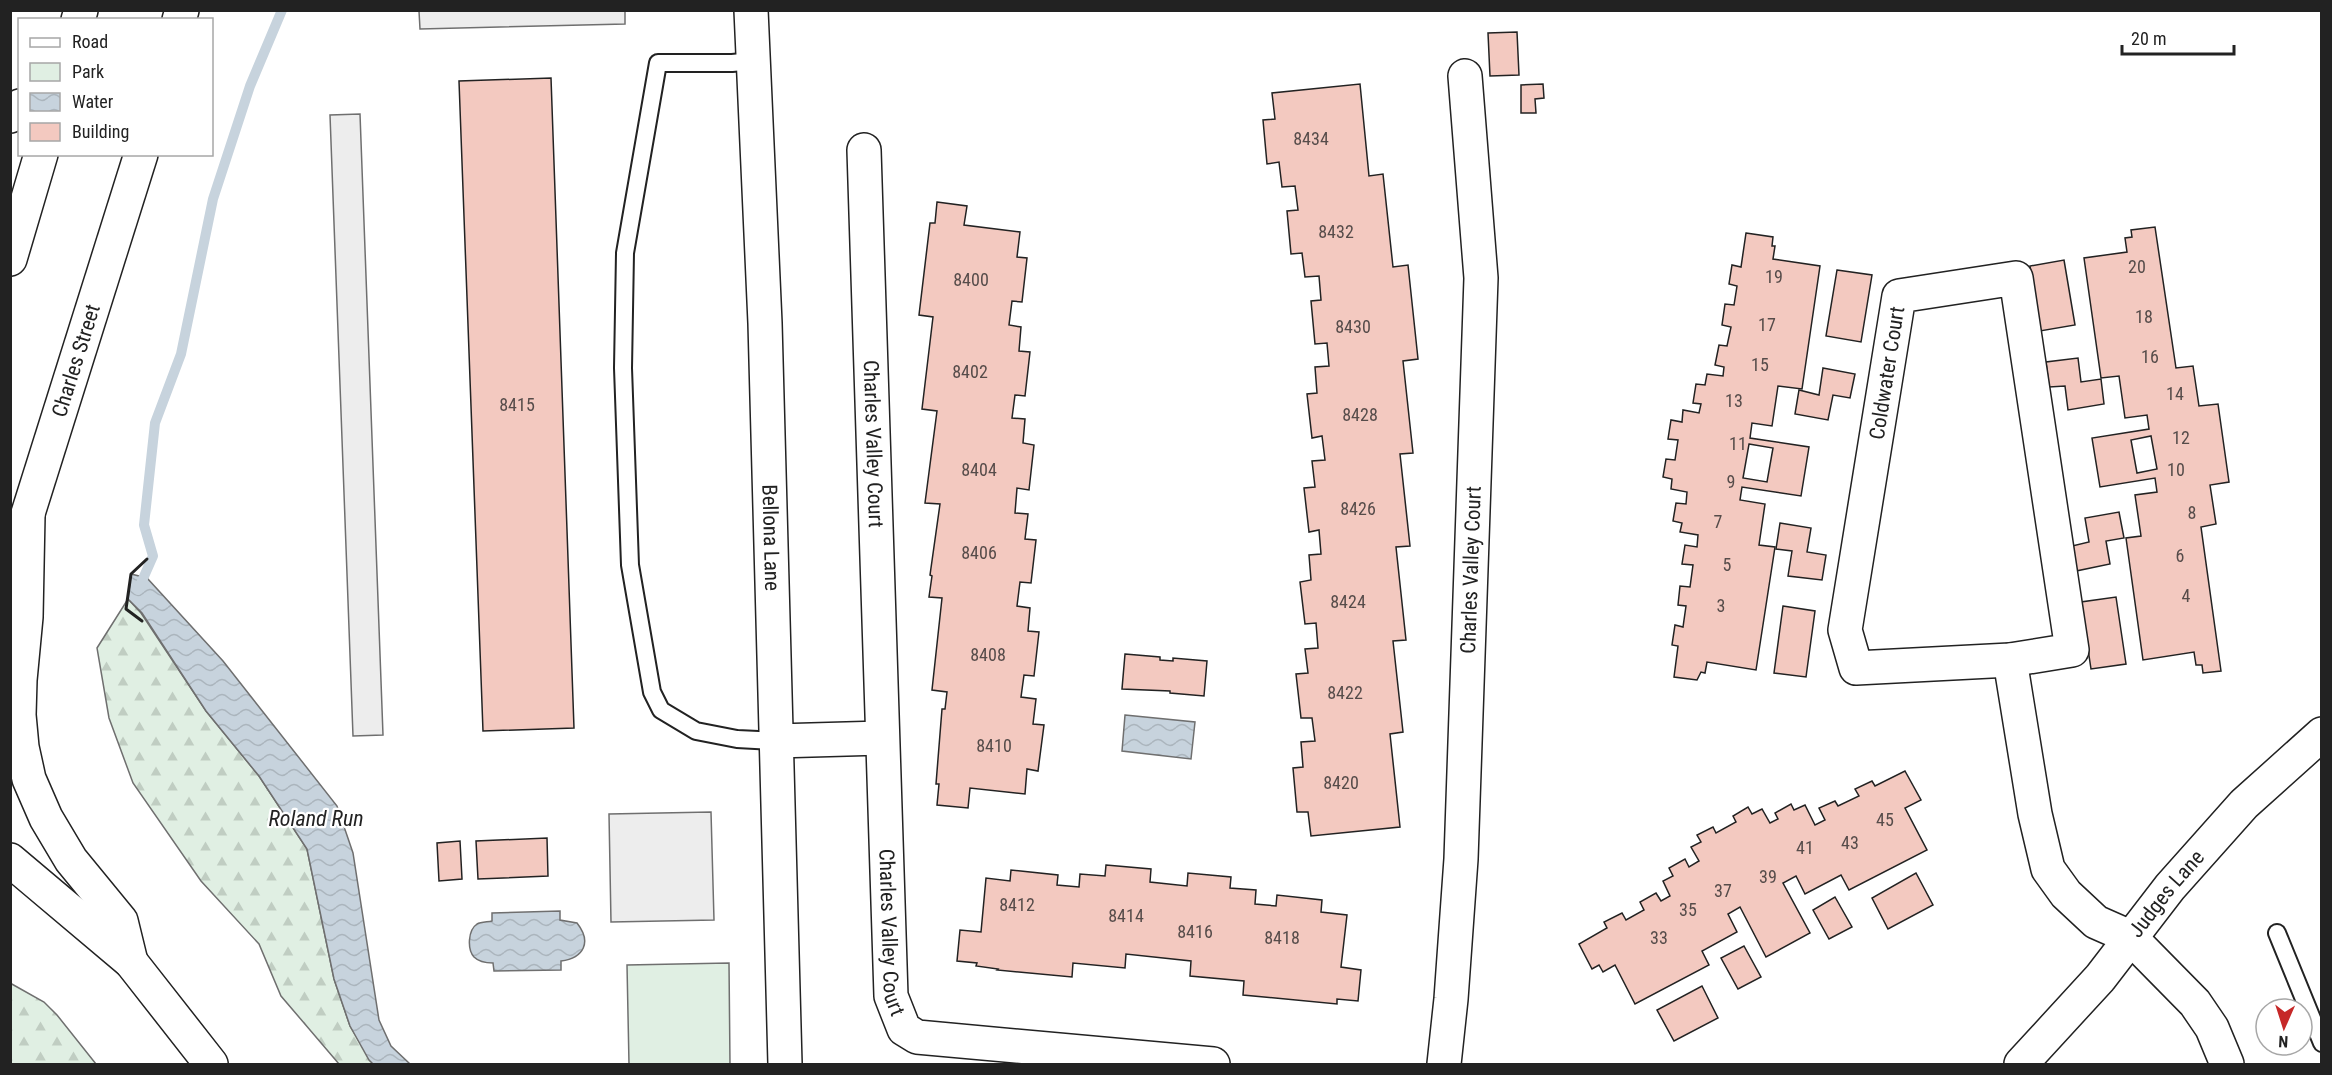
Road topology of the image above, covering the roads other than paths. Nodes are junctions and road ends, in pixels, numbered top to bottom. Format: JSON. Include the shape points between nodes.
{"nodes":[{"id":1,"x":751,"y":10,"type":"edge"},
{"id":2,"x":753,"y":61,"type":"junction"},
{"id":3,"x":1465,"y":76,"type":"dead end"},
{"id":4,"x":864,"y":150,"type":"dead end"},
{"id":5,"x":40,"y":156,"type":"edge"},
{"id":6,"x":140,"y":156,"type":"edge"},
{"id":7,"x":10,"y":259,"type":"edge"},
{"id":8,"x":28,"y":515,"type":"junction"},
{"id":9,"x":10,"y":566,"type":"edge"},
{"id":10,"x":2010,"y":660,"type":"junction"},
{"id":11,"x":2322,"y":734,"type":"edge"},
{"id":12,"x":882,"y":738,"type":"junction"},
{"id":13,"x":776,"y":741,"type":"junction"},
{"id":14,"x":10,"y":860,"type":"edge"},
{"id":15,"x":2277,"y":933,"type":"dead end"},
{"id":16,"x":2130,"y":937,"type":"junction"},
{"id":17,"x":131,"y":962,"type":"junction"},
{"id":18,"x":2322,"y":1043,"type":"edge"},
{"id":19,"x":211,"y":1065,"type":"edge"},
{"id":20,"x":785,"y":1065,"type":"edge"},
{"id":21,"x":1213,"y":1065,"type":"edge"},
{"id":22,"x":1444,"y":1065,"type":"edge"},
{"id":23,"x":2021,"y":1065,"type":"edge"},
{"id":24,"x":2227,"y":1065,"type":"edge"}],
"edges":[{"from":1,"to":2,"type":"main road","name":"Bellona Lane"},
{"from":2,"to":13,"type":"main road","name":"Bellona Lane","via":[[765,323]]},
{"from":2,"to":13,"type":"lane","via":[[658,63],[624,253],[623,368],[630,565],[652,692],[660,710],[696,731]]},
{"from":3,"to":22,"type":"main road","name":"Charles Valley Court","via":[[1481,278],[1461,860]]},
{"from":4,"to":12,"type":"main road","name":"Charles Valley Court"},
{"from":5,"to":7,"type":"main road"},
{"from":6,"to":8,"type":"main road","name":"Charles Street"},
{"from":8,"to":9,"type":"main road","name":"Charles Street"},
{"from":8,"to":17,"type":"main road","via":[[19,715],[29,779],[71,860],[121,921]]},
{"from":10,"to":10,"type":"main road","name":"Coldwater Court","via":[[2072,650],[2016,278],[1899,296],[1845,630],[1856,668]]},
{"from":10,"to":16,"type":"main road","via":[[2034,814],[2048,869],[2066,894],[2096,922]]},
{"from":11,"to":16,"type":"main road","name":"Judges Lane","via":[[2244,804]]},
{"from":12,"to":13,"type":"main road"},
{"from":12,"to":21,"type":"main road","name":"Charles Valley Court","via":[[891,996],[904,1029],[917,1037]]},
{"from":13,"to":20,"type":"main road","name":"Bellona Lane"},
{"from":14,"to":17,"type":"main road"},
{"from":15,"to":18,"type":"lane"},
{"from":16,"to":23,"type":"main road","name":"Judges Lane","via":[[2100,978]]},
{"from":16,"to":24,"type":"main road","via":[[2195,1003],[2212,1028]]},
{"from":17,"to":19,"type":"main road"}]}
